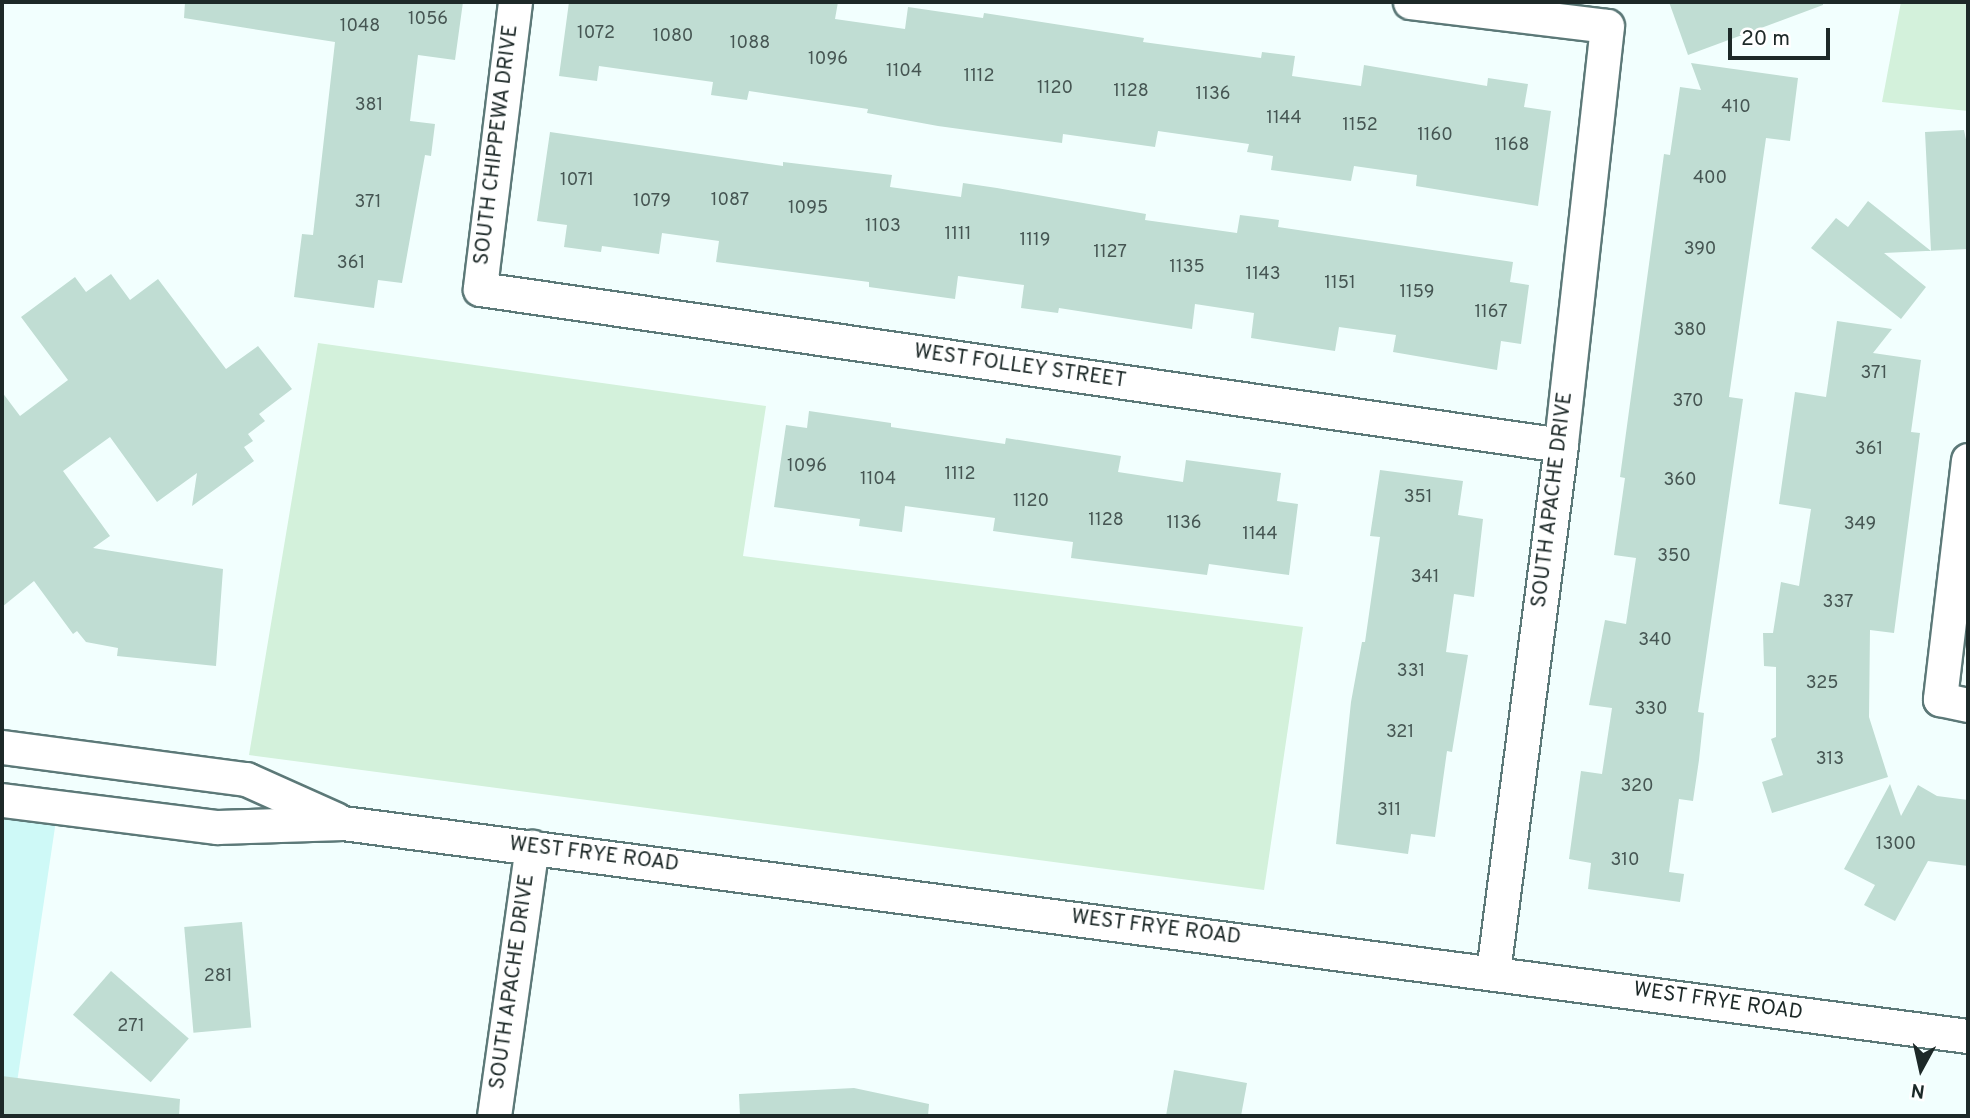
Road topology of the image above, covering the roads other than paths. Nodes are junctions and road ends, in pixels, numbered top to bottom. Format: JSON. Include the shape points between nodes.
{"nodes":[{"id":1,"x":515,"y":2,"type":"edge"},
{"id":2,"x":1410,"y":2,"type":"edge"},
{"id":3,"x":480,"y":289,"type":"joint"},
{"id":4,"x":1561,"y":445,"type":"junction"},
{"id":5,"x":1968,"y":460,"type":"edge"},
{"id":6,"x":1954,"y":702,"type":"edge"},
{"id":7,"x":2,"y":747,"type":"edge"},
{"id":8,"x":2,"y":800,"type":"edge"},
{"id":9,"x":343,"y":823,"type":"junction"},
{"id":10,"x":531,"y":847,"type":"junction"},
{"id":11,"x":1493,"y":972,"type":"junction"},
{"id":12,"x":1968,"y":1036,"type":"edge"},
{"id":13,"x":494,"y":1116,"type":"edge"}],
"edges":[{"from":1,"to":3,"type":"street","name":"SOUTH CHIPPEWA DRIVE"},
{"from":2,"to":4,"type":"street","name":"SOUTH APACHE DRIVE","via":[[1607,26]]},
{"from":3,"to":4,"type":"street","name":"WEST FOLLEY STREET"},
{"from":4,"to":11,"type":"street","name":"SOUTH APACHE DRIVE"},
{"from":5,"to":6,"type":"street"},
{"from":7,"to":9,"type":"street","name":"WEST FRYE ROAD","via":[[246,779]]},
{"from":8,"to":9,"type":"street","name":"WEST FRYE ROAD","via":[[217,827]]},
{"from":9,"to":10,"type":"street","name":"WEST FRYE ROAD"},
{"from":10,"to":11,"type":"street","name":"WEST FRYE ROAD"},
{"from":10,"to":13,"type":"street","name":"SOUTH APACHE DRIVE"},
{"from":11,"to":12,"type":"street","name":"WEST FRYE ROAD"}]}
